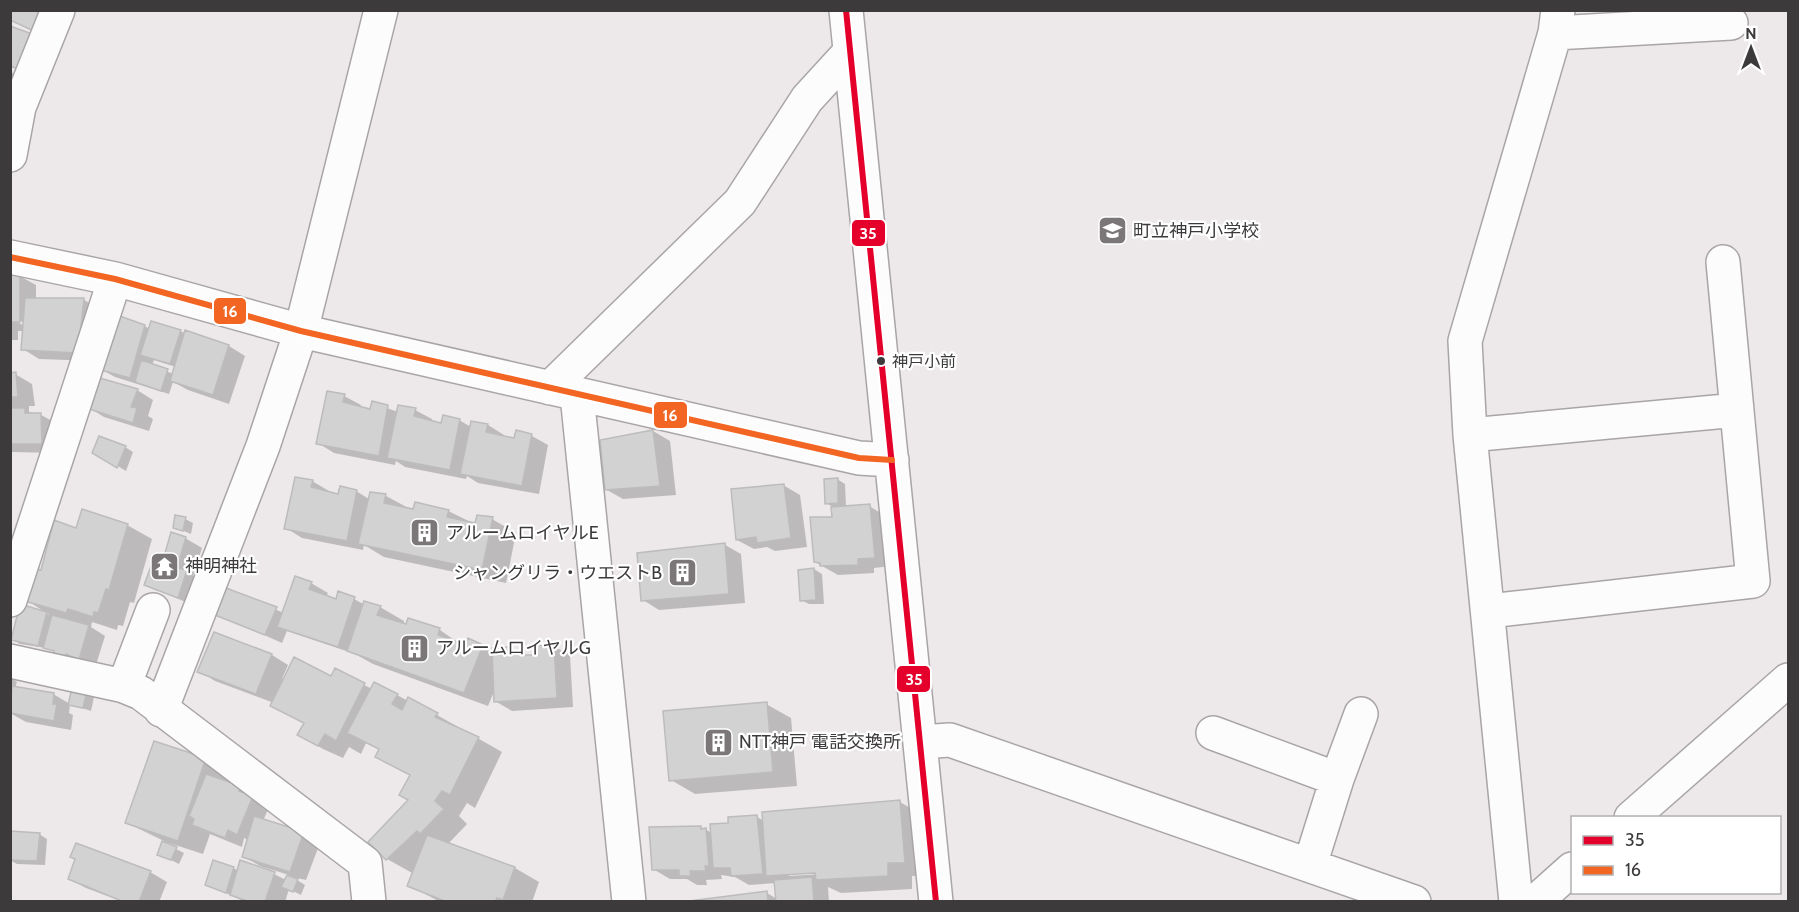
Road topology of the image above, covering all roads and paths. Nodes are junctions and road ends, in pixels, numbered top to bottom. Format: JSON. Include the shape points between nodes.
{"nodes":[{"id":1,"x":58,"y":10,"type":"edge"},
{"id":2,"x":381,"y":10,"type":"edge"},
{"id":3,"x":846,"y":10,"type":"edge"},
{"id":4,"x":1557,"y":22,"type":"edge"},
{"id":5,"x":1731,"y":23,"type":"dead end"},
{"id":6,"x":850,"y":52,"type":"junction"},
{"id":7,"x":10,"y":155,"type":"edge"},
{"id":8,"x":10,"y":257,"type":"edge"},
{"id":9,"x":1723,"y":262,"type":"dead end"},
{"id":10,"x":115,"y":279,"type":"junction"},
{"id":11,"x":301,"y":331,"type":"junction"},
{"id":12,"x":563,"y":392,"type":"junction"},
{"id":13,"x":1737,"y":411,"type":"junction"},
{"id":14,"x":1470,"y":435,"type":"junction"},
{"id":15,"x":892,"y":460,"type":"junction"},
{"id":16,"x":10,"y":600,"type":"edge"},
{"id":17,"x":153,"y":610,"type":"dead end"},
{"id":18,"x":1489,"y":611,"type":"junction"},
{"id":19,"x":10,"y":661,"type":"edge"},
{"id":20,"x":1788,"y":680,"type":"edge"},
{"id":21,"x":124,"y":686,"type":"junction"},
{"id":22,"x":161,"y":710,"type":"junction"},
{"id":23,"x":1360,"y":714,"type":"dead end"},
{"id":24,"x":1213,"y":733,"type":"dead end"},
{"id":25,"x":920,"y":742,"type":"junction"},
{"id":26,"x":1337,"y":779,"type":"junction"},
{"id":27,"x":1633,"y":816,"type":"edge"},
{"id":28,"x":1310,"y":865,"type":"junction"},
{"id":29,"x":1571,"y":870,"type":"edge"},
{"id":30,"x":369,"y":902,"type":"edge"},
{"id":31,"x":630,"y":902,"type":"edge"},
{"id":32,"x":936,"y":902,"type":"edge"},
{"id":33,"x":1414,"y":902,"type":"edge"},
{"id":34,"x":1516,"y":902,"type":"edge"},
{"id":35,"x":1535,"y":902,"type":"edge"}],
"edges":[{"from":1,"to":7,"type":"street","via":[[19,107]]},
{"from":2,"to":11,"type":"street"},
{"from":3,"to":6,"type":"street"},
{"from":4,"to":5,"type":"street"},
{"from":4,"to":14,"type":"street","via":[[1465,341]]},
{"from":6,"to":12,"type":"street","via":[[807,99],[740,202]]},
{"from":6,"to":15,"type":"street"},
{"from":8,"to":10,"type":"street"},
{"from":9,"to":13,"type":"street"},
{"from":10,"to":11,"type":"street"},
{"from":10,"to":16,"type":"street"},
{"from":11,"to":12,"type":"street"},
{"from":11,"to":22,"type":"street","via":[[263,446]]},
{"from":12,"to":15,"type":"street","via":[[859,458]]},
{"from":12,"to":31,"type":"street"},
{"from":13,"to":14,"type":"street"},
{"from":13,"to":18,"type":"street","via":[[1753,581]]},
{"from":14,"to":18,"type":"street"},
{"from":15,"to":25,"type":"street"},
{"from":17,"to":21,"type":"street"},
{"from":18,"to":34,"type":"street"},
{"from":19,"to":21,"type":"street"},
{"from":20,"to":27,"type":"street"},
{"from":21,"to":22,"type":"street","via":[[141,693]]},
{"from":22,"to":30,"type":"street","via":[[365,862]]},
{"from":23,"to":26,"type":"street"},
{"from":24,"to":26,"type":"street"},
{"from":25,"to":28,"type":"street","via":[[950,740]]},
{"from":25,"to":32,"type":"street"},
{"from":26,"to":28,"type":"street"},
{"from":28,"to":33,"type":"street"},
{"from":29,"to":35,"type":"street"}]}
